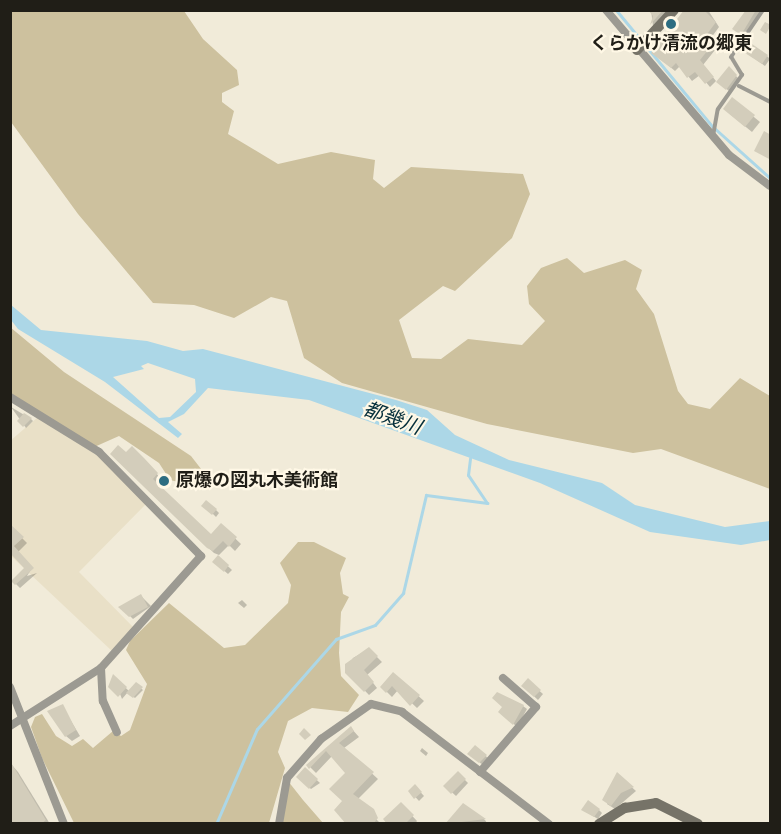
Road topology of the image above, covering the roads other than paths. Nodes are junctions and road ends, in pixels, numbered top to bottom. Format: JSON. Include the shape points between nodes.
{"nodes":[{"id":1,"x":606,"y":10,"type":"edge"},
{"id":2,"x":674,"y":10,"type":"edge"},
{"id":3,"x":763,"y":10,"type":"edge"},
{"id":4,"x":637,"y":50,"type":"junction"},
{"id":5,"x":739,"y":86,"type":"junction"},
{"id":6,"x":771,"y":102,"type":"edge"},
{"id":7,"x":713,"y":137,"type":"junction"},
{"id":8,"x":771,"y":186,"type":"edge"},
{"id":9,"x":10,"y":397,"type":"edge"},
{"id":10,"x":101,"y":668,"type":"junction"},
{"id":11,"x":503,"y":678,"type":"dead end"},
{"id":12,"x":10,"y":687,"type":"edge"},
{"id":13,"x":22,"y":717,"type":"junction"},
{"id":14,"x":10,"y":726,"type":"edge"},
{"id":15,"x":117,"y":732,"type":"dead end"},
{"id":16,"x":480,"y":772,"type":"junction"},
{"id":17,"x":64,"y":824,"type":"edge"},
{"id":18,"x":279,"y":824,"type":"edge"},
{"id":19,"x":549,"y":824,"type":"edge"},
{"id":20,"x":599,"y":824,"type":"edge"},
{"id":21,"x":698,"y":824,"type":"edge"}],
"edges":[{"from":1,"to":4,"type":"street"},
{"from":2,"to":4,"type":"street"},
{"from":3,"to":5,"type":"lane","via":[[731,57],[741,71]]},
{"from":4,"to":7,"type":"street"},
{"from":5,"to":6,"type":"lane"},
{"from":5,"to":7,"type":"lane","via":[[718,109]]},
{"from":7,"to":8,"type":"street"},
{"from":9,"to":10,"type":"street","via":[[99,452],[201,556]]},
{"from":10,"to":13,"type":"street"},
{"from":10,"to":15,"type":"street","via":[[103,702]]},
{"from":11,"to":16,"type":"street","via":[[536,706]]},
{"from":12,"to":13,"type":"street"},
{"from":13,"to":14,"type":"street"},
{"from":13,"to":17,"type":"street"},
{"from":16,"to":18,"type":"street","via":[[402,712],[371,704],[321,739],[287,778]]},
{"from":16,"to":19,"type":"street"},
{"from":20,"to":21,"type":"street","via":[[625,808],[656,803]]}]}
